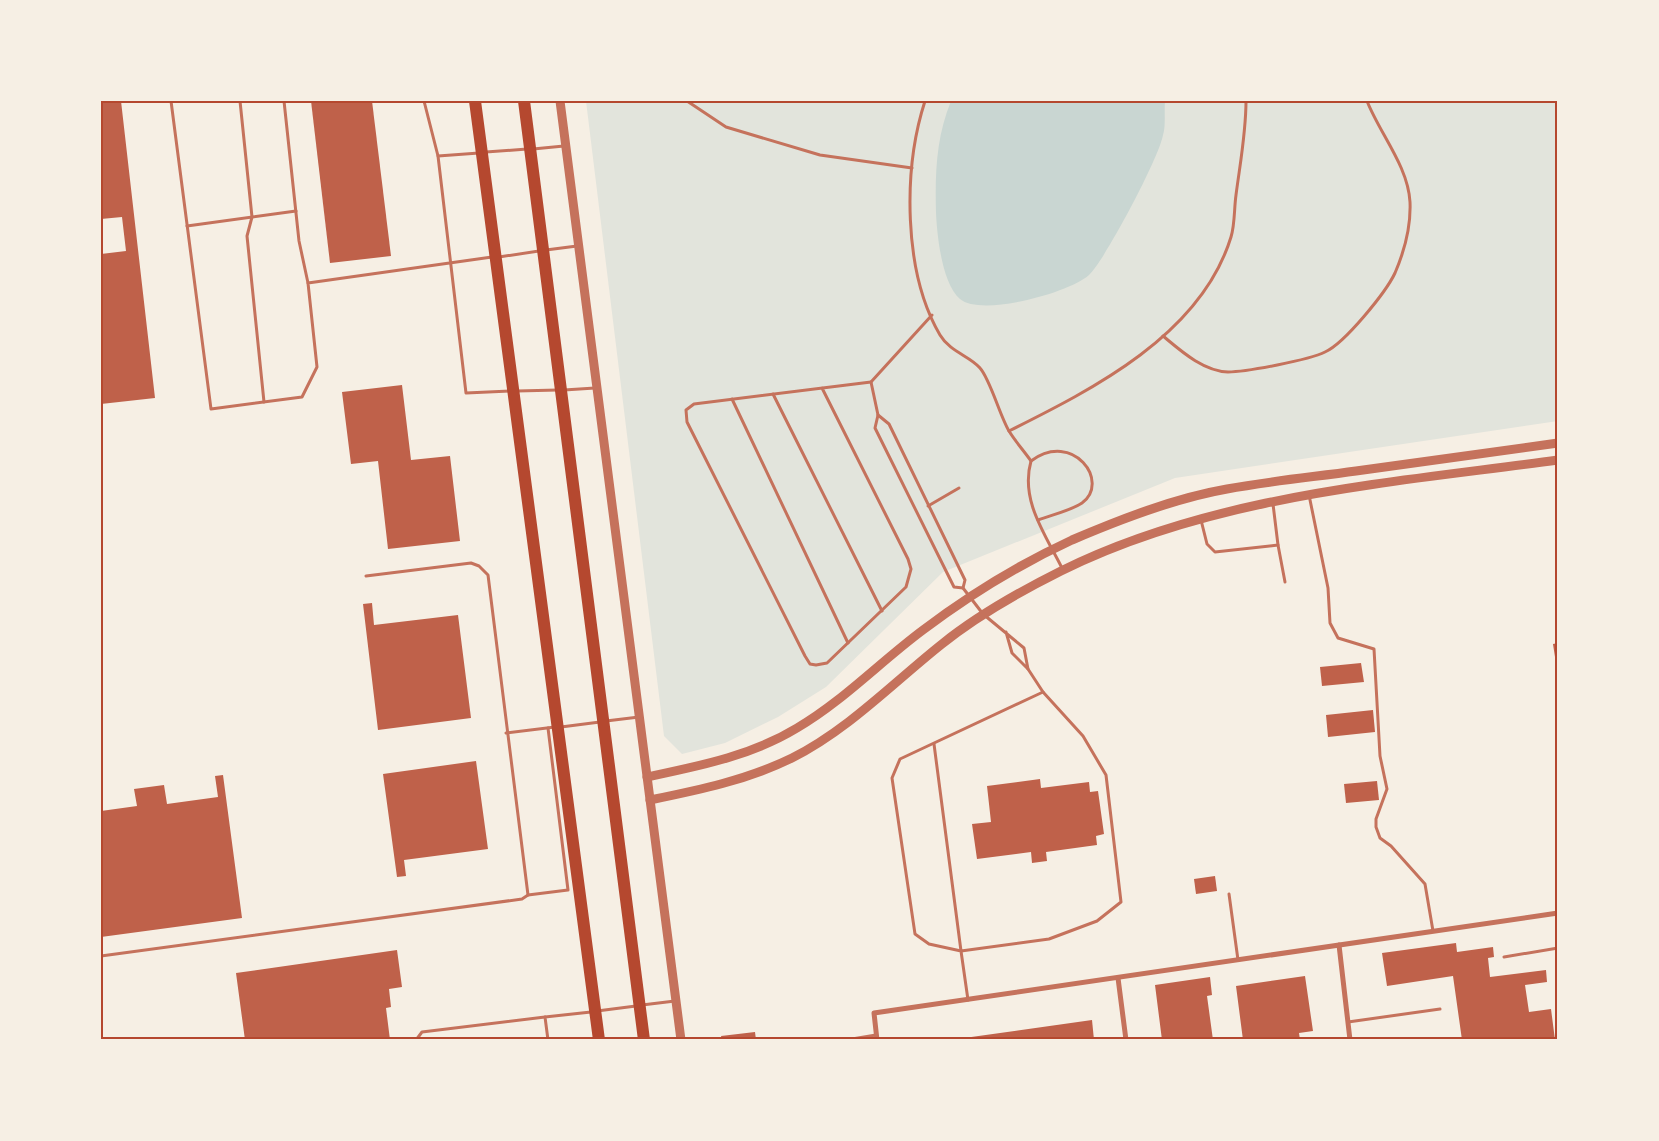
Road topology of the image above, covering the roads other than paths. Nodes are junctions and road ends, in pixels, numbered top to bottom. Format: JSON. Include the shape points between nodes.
{"nodes":[{"id":1,"x":171,"y":101,"type":"edge"},
{"id":2,"x":240,"y":101,"type":"edge"},
{"id":3,"x":284,"y":101,"type":"edge"},
{"id":4,"x":424,"y":101,"type":"edge"},
{"id":5,"x":475,"y":101,"type":"edge"},
{"id":6,"x":524,"y":101,"type":"edge"},
{"id":7,"x":560,"y":101,"type":"edge"},
{"id":8,"x":687,"y":101,"type":"edge"},
{"id":9,"x":926,"y":101,"type":"edge"},
{"id":10,"x":1246,"y":101,"type":"edge"},
{"id":11,"x":1367,"y":101,"type":"edge"},
{"id":12,"x":566,"y":146,"type":"junction"},
{"id":13,"x":438,"y":156,"type":"junction"},
{"id":14,"x":912,"y":168,"type":"junction"},
{"id":15,"x":296,"y":211,"type":"junction"},
{"id":16,"x":252,"y":217,"type":"junction"},
{"id":17,"x":187,"y":226,"type":"junction"},
{"id":18,"x":578,"y":245,"type":"junction"},
{"id":19,"x":450,"y":263,"type":"junction"},
{"id":20,"x":308,"y":283,"type":"junction"},
{"id":21,"x":932,"y":315,"type":"junction"},
{"id":22,"x":1162,"y":336,"type":"junction"},
{"id":23,"x":871,"y":382,"type":"junction"},
{"id":24,"x":596,"y":388,"type":"junction"},
{"id":25,"x":822,"y":388,"type":"junction"},
{"id":26,"x":773,"y":394,"type":"junction"},
{"id":27,"x":732,"y":399,"type":"junction"},
{"id":28,"x":264,"y":402,"type":"junction"},
{"id":29,"x":878,"y":415,"type":"junction"},
{"id":30,"x":1009,"y":431,"type":"junction"},
{"id":31,"x":1558,"y":443,"type":"edge"},
{"id":32,"x":1558,"y":460,"type":"edge"},
{"id":33,"x":1031,"y":461,"type":"junction"},
{"id":34,"x":958,"y":488,"type":"dead end"},
{"id":35,"x":1309,"y":495,"type":"junction"},
{"id":36,"x":1273,"y":502,"type":"junction"},
{"id":37,"x":928,"y":506,"type":"junction"},
{"id":38,"x":1201,"y":519,"type":"junction"},
{"id":39,"x":1038,"y":520,"type":"junction"},
{"id":40,"x":1278,"y":545,"type":"junction"},
{"id":41,"x":1053,"y":550,"type":"junction"},
{"id":42,"x":1062,"y":570,"type":"junction"},
{"id":43,"x":366,"y":576,"type":"dead end"},
{"id":44,"x":1285,"y":582,"type":"dead end"},
{"id":45,"x":963,"y":588,"type":"junction"},
{"id":46,"x":970,"y":598,"type":"junction"},
{"id":47,"x":882,"y":611,"type":"junction"},
{"id":48,"x":983,"y":614,"type":"junction"},
{"id":49,"x":1006,"y":632,"type":"junction"},
{"id":50,"x":848,"y":643,"type":"junction"},
{"id":51,"x":1028,"y":669,"type":"junction"},
{"id":52,"x":1043,"y":692,"type":"junction"},
{"id":53,"x":638,"y":717,"type":"junction"},
{"id":54,"x":548,"y":728,"type":"junction"},
{"id":55,"x":506,"y":734,"type":"junction"},
{"id":56,"x":934,"y":744,"type":"junction"},
{"id":57,"x":647,"y":777,"type":"junction"},
{"id":58,"x":650,"y":800,"type":"junction"},
{"id":59,"x":528,"y":894,"type":"junction"},
{"id":60,"x":1229,"y":894,"type":"dead end"},
{"id":61,"x":1558,"y":913,"type":"edge"},
{"id":62,"x":1433,"y":932,"type":"junction"},
{"id":63,"x":1339,"y":946,"type":"junction"},
{"id":64,"x":1558,"y":948,"type":"edge"},
{"id":65,"x":961,"y":951,"type":"junction"},
{"id":66,"x":101,"y":956,"type":"edge"},
{"id":67,"x":1504,"y":957,"type":"dead end"},
{"id":68,"x":1238,"y":960,"type":"junction"},
{"id":69,"x":1118,"y":978,"type":"junction"},
{"id":70,"x":676,"y":1000,"type":"junction"},
{"id":71,"x":968,"y":1000,"type":"junction"},
{"id":72,"x":1440,"y":1009,"type":"dead end"},
{"id":73,"x":545,"y":1017,"type":"junction"},
{"id":74,"x":1348,"y":1022,"type":"junction"},
{"id":75,"x":877,"y":1037,"type":"edge"},
{"id":76,"x":416,"y":1040,"type":"edge"},
{"id":77,"x":548,"y":1040,"type":"edge"},
{"id":78,"x":598,"y":1040,"type":"edge"},
{"id":79,"x":644,"y":1040,"type":"edge"},
{"id":80,"x":681,"y":1040,"type":"edge"},
{"id":81,"x":846,"y":1040,"type":"edge"},
{"id":82,"x":1126,"y":1040,"type":"edge"},
{"id":83,"x":1350,"y":1040,"type":"edge"}],
"edges":[{"from":1,"to":17,"type":"lane"},
{"from":2,"to":16,"type":"lane"},
{"from":3,"to":15,"type":"lane"},
{"from":4,"to":13,"type":"lane"},
{"from":5,"to":78,"type":"highway"},
{"from":6,"to":79,"type":"highway"},
{"from":7,"to":12,"type":"street"},
{"from":8,"to":14,"type":"lane","via":[[726,126],[802,149]]},
{"from":9,"to":14,"type":"lane"},
{"from":10,"to":22,"type":"lane","via":[[1246,129],[1231,236],[1196,303]]},
{"from":11,"to":22,"type":"lane","via":[[1401,169],[1410,201],[1408,231],[1395,274],[1353,331],[1325,352],[1270,366],[1227,372],[1194,361]]},
{"from":12,"to":13,"type":"lane"},
{"from":12,"to":18,"type":"street"},
{"from":13,"to":19,"type":"lane"},
{"from":14,"to":21,"type":"lane","via":[[909,226],[915,266]]},
{"from":15,"to":16,"type":"lane"},
{"from":15,"to":20,"type":"lane"},
{"from":16,"to":17,"type":"lane"},
{"from":16,"to":28,"type":"lane","via":[[247,236]]},
{"from":17,"to":28,"type":"lane","via":[[211,409]]},
{"from":18,"to":19,"type":"lane"},
{"from":18,"to":24,"type":"street"},
{"from":19,"to":20,"type":"lane"},
{"from":19,"to":24,"type":"lane","via":[[466,393]]},
{"from":20,"to":28,"type":"lane","via":[[317,367],[302,397]]},
{"from":21,"to":23,"type":"lane"},
{"from":21,"to":30,"type":"lane","via":[[940,335],[957,353],[980,368]]},
{"from":22,"to":30,"type":"lane","via":[[1089,391]]},
{"from":23,"to":25,"type":"lane"},
{"from":23,"to":29,"type":"lane"},
{"from":24,"to":53,"type":"street"},
{"from":25,"to":26,"type":"lane"},
{"from":25,"to":47,"type":"lane","via":[[911,569],[906,588]]},
{"from":26,"to":27,"type":"lane"},
{"from":26,"to":47,"type":"lane"},
{"from":27,"to":50,"type":"lane"},
{"from":27,"to":50,"type":"lane","via":[[689,406],[685,416],[687,422],[810,664],[827,663]]},
{"from":29,"to":37,"type":"lane","via":[[889,424]]},
{"from":29,"to":45,"type":"lane","via":[[875,428],[879,437],[954,586]]},
{"from":30,"to":33,"type":"lane"},
{"from":31,"to":41,"type":"street","via":[[1226,489],[1118,522]]},
{"from":32,"to":35,"type":"street"},
{"from":33,"to":39,"type":"lane","via":[[1026,485]]},
{"from":33,"to":39,"type":"lane","via":[[1045,454],[1068,453],[1080,459],[1089,470],[1091,481],[1089,494],[1082,503]]},
{"from":34,"to":37,"type":"lane"},
{"from":35,"to":36,"type":"street"},
{"from":35,"to":62,"type":"lane","via":[[1328,588],[1330,623],[1338,638],[1374,649],[1380,756],[1387,789],[1376,827],[1380,838],[1425,884]]},
{"from":36,"to":38,"type":"street"},
{"from":36,"to":40,"type":"lane"},
{"from":37,"to":45,"type":"lane","via":[[965,580]]},
{"from":38,"to":40,"type":"lane","via":[[1207,544],[1215,552]]},
{"from":38,"to":42,"type":"street","via":[[1117,547]]},
{"from":39,"to":41,"type":"lane"},
{"from":40,"to":44,"type":"lane"},
{"from":41,"to":42,"type":"lane"},
{"from":41,"to":46,"type":"street"},
{"from":42,"to":48,"type":"street"},
{"from":43,"to":55,"type":"lane","via":[[471,564],[479,566],[488,575]]},
{"from":45,"to":46,"type":"lane"},
{"from":46,"to":48,"type":"lane"},
{"from":46,"to":57,"type":"street","via":[[923,630],[827,710],[795,730],[713,763]]},
{"from":47,"to":50,"type":"lane"},
{"from":48,"to":49,"type":"lane"},
{"from":48,"to":58,"type":"street","via":[[839,728],[794,757],[744,778]]},
{"from":49,"to":51,"type":"lane","via":[[1012,653]]},
{"from":49,"to":51,"type":"lane","via":[[1024,648]]},
{"from":51,"to":52,"type":"lane"},
{"from":52,"to":56,"type":"lane"},
{"from":52,"to":65,"type":"lane","via":[[1083,736],[1106,775],[1121,902],[1097,921],[1049,939]]},
{"from":53,"to":54,"type":"lane"},
{"from":53,"to":57,"type":"street"},
{"from":54,"to":55,"type":"lane"},
{"from":54,"to":59,"type":"lane","via":[[568,890]]},
{"from":55,"to":59,"type":"lane"},
{"from":56,"to":65,"type":"lane"},
{"from":56,"to":65,"type":"lane","via":[[900,759],[892,778],[915,934],[928,944]]},
{"from":57,"to":58,"type":"street"},
{"from":58,"to":70,"type":"street"},
{"from":59,"to":66,"type":"lane","via":[[522,899]]},
{"from":60,"to":68,"type":"lane"},
{"from":61,"to":62,"type":"street"},
{"from":62,"to":63,"type":"street"},
{"from":63,"to":68,"type":"street"},
{"from":63,"to":74,"type":"street"},
{"from":64,"to":67,"type":"lane"},
{"from":65,"to":71,"type":"lane"},
{"from":68,"to":69,"type":"street"},
{"from":69,"to":71,"type":"street"},
{"from":69,"to":82,"type":"street"},
{"from":70,"to":73,"type":"lane"},
{"from":70,"to":80,"type":"street"},
{"from":71,"to":75,"type":"street","via":[[874,1013]]},
{"from":72,"to":74,"type":"lane"},
{"from":73,"to":76,"type":"lane","via":[[422,1032]]},
{"from":73,"to":77,"type":"lane"},
{"from":74,"to":83,"type":"street"},
{"from":75,"to":81,"type":"lane"}]}
